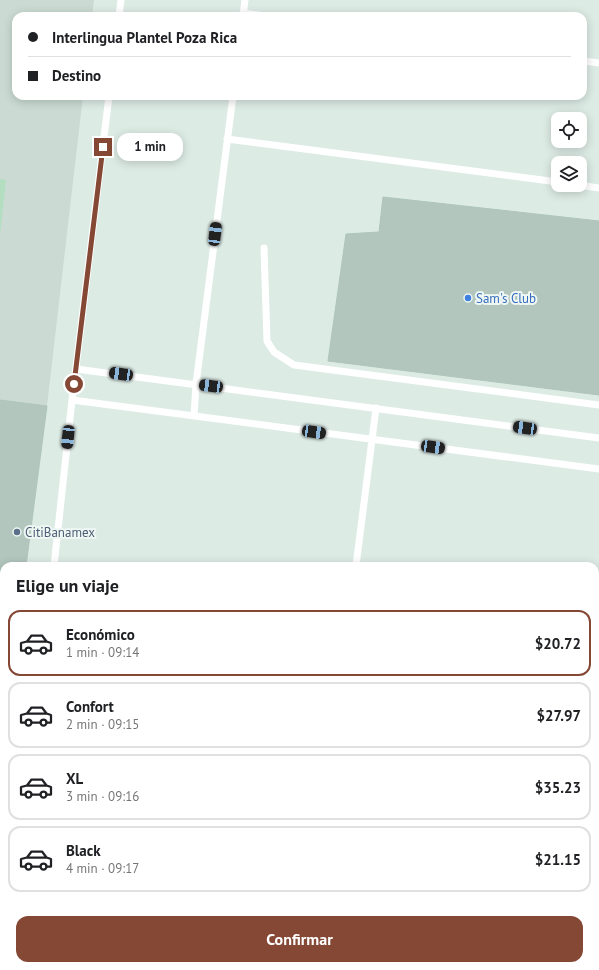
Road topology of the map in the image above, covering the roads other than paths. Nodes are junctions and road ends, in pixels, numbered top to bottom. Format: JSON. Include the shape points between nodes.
{"nodes":[{"id":1,"x":121,"y":0,"type":"edge"},
{"id":2,"x":245,"y":0,"type":"edge"},
{"id":3,"x":120,"y":12,"type":"edge"},
{"id":4,"x":243,"y":12,"type":"edge"},
{"id":5,"x":587,"y":62,"type":"edge"},
{"id":6,"x":599,"y":63,"type":"edge"},
{"id":7,"x":109,"y":100,"type":"edge"},
{"id":8,"x":232,"y":100,"type":"edge"},
{"id":9,"x":227,"y":139,"type":"junction"},
{"id":10,"x":551,"y":181,"type":"edge"},
{"id":11,"x":587,"y":186,"type":"edge"},
{"id":12,"x":599,"y":188,"type":"edge"},
{"id":13,"x":264,"y":248,"type":"dead end"},
{"id":14,"x":76,"y":368,"type":"junction"},
{"id":15,"x":196,"y":384,"type":"junction"},
{"id":16,"x":72,"y":400,"type":"junction"},
{"id":17,"x":599,"y":405,"type":"edge"},
{"id":18,"x":376,"y":408,"type":"junction"},
{"id":19,"x":194,"y":416,"type":"junction"},
{"id":20,"x":599,"y":438,"type":"edge"},
{"id":21,"x":373,"y":439,"type":"junction"},
{"id":22,"x":599,"y":469,"type":"edge"},
{"id":23,"x":54,"y":562,"type":"edge"},
{"id":24,"x":357,"y":562,"type":"edge"}],
"edges":[{"from":1,"to":3,"type":"lane"},
{"from":2,"to":4,"type":"lane"},
{"from":5,"to":6,"type":"lane"},
{"from":7,"to":14,"type":"lane"},
{"from":8,"to":9,"type":"lane"},
{"from":9,"to":10,"type":"lane"},
{"from":9,"to":15,"type":"lane"},
{"from":11,"to":12,"type":"lane"},
{"from":13,"to":17,"type":"lane","via":[[267,341],[274,352],[294,365]]},
{"from":14,"to":15,"type":"lane"},
{"from":14,"to":16,"type":"lane"},
{"from":15,"to":18,"type":"lane"},
{"from":15,"to":19,"type":"lane"},
{"from":16,"to":19,"type":"lane"},
{"from":16,"to":23,"type":"lane"},
{"from":18,"to":20,"type":"lane"},
{"from":18,"to":21,"type":"lane"},
{"from":19,"to":21,"type":"lane"},
{"from":21,"to":22,"type":"lane"},
{"from":21,"to":24,"type":"lane"}]}
